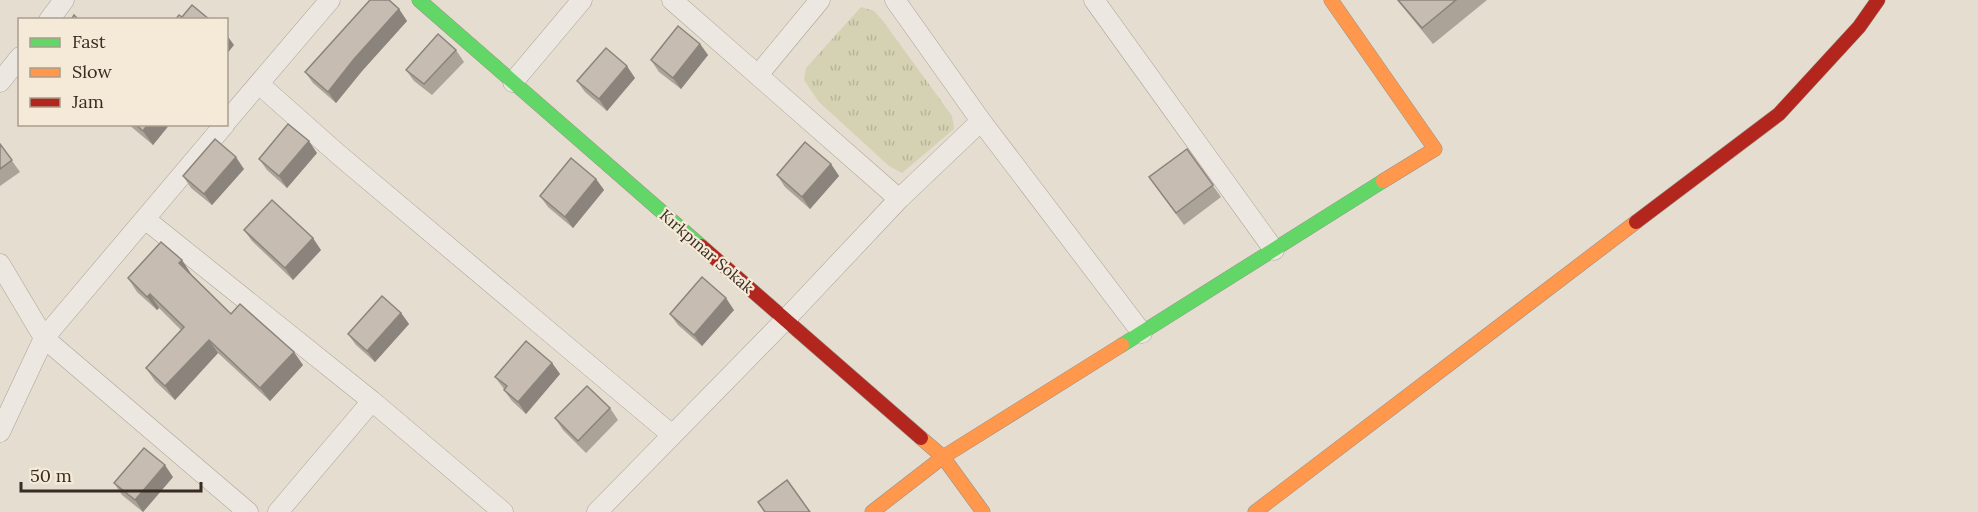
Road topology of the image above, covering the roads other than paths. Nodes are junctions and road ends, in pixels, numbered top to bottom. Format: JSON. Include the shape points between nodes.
{"nodes":[{"id":1,"x":64,"y":0,"type":"edge"},
{"id":2,"x":330,"y":0,"type":"edge"},
{"id":3,"x":419,"y":0,"type":"edge"},
{"id":4,"x":582,"y":0,"type":"edge"},
{"id":5,"x":672,"y":0,"type":"edge"},
{"id":6,"x":820,"y":0,"type":"edge"},
{"id":7,"x":895,"y":0,"type":"edge"},
{"id":8,"x":1094,"y":0,"type":"edge"},
{"id":9,"x":1331,"y":0,"type":"edge"},
{"id":10,"x":1878,"y":0,"type":"edge"},
{"id":11,"x":50,"y":18,"type":"edge"},
{"id":12,"x":18,"y":60,"type":"edge"},
{"id":13,"x":758,"y":75,"type":"junction"},
{"id":14,"x":0,"y":82,"type":"edge"},
{"id":15,"x":513,"y":82,"type":"junction"},
{"id":16,"x":259,"y":84,"type":"junction"},
{"id":17,"x":228,"y":121,"type":"edge"},
{"id":18,"x":981,"y":122,"type":"junction"},
{"id":19,"x":223,"y":126,"type":"edge"},
{"id":20,"x":898,"y":199,"type":"junction"},
{"id":21,"x":145,"y":219,"type":"junction"},
{"id":22,"x":1274,"y":250,"type":"junction"},
{"id":23,"x":0,"y":264,"type":"edge"},
{"id":24,"x":785,"y":320,"type":"junction"},
{"id":25,"x":1142,"y":333,"type":"junction"},
{"id":26,"x":44,"y":338,"type":"junction"},
{"id":27,"x":372,"y":401,"type":"junction"},
{"id":28,"x":0,"y":432,"type":"edge"},
{"id":29,"x":672,"y":435,"type":"junction"},
{"id":30,"x":943,"y":458,"type":"junction"},
{"id":31,"x":248,"y":512,"type":"edge"},
{"id":32,"x":278,"y":512,"type":"edge"},
{"id":33,"x":503,"y":512,"type":"edge"},
{"id":34,"x":597,"y":512,"type":"edge"},
{"id":35,"x":872,"y":512,"type":"edge"},
{"id":36,"x":983,"y":512,"type":"edge"},
{"id":37,"x":1255,"y":512,"type":"edge"}],
"edges":[{"from":1,"to":11,"type":"street"},
{"from":2,"to":16,"type":"street"},
{"from":3,"to":15,"type":"street","name":"Kırkpınar Sokak"},
{"from":4,"to":15,"type":"street"},
{"from":5,"to":13,"type":"street"},
{"from":6,"to":13,"type":"street"},
{"from":7,"to":18,"type":"street"},
{"from":8,"to":22,"type":"street"},
{"from":9,"to":22,"type":"street","via":[[1435,149]]},
{"from":10,"to":37,"type":"street","via":[[1859,27],[1779,114]]},
{"from":12,"to":14,"type":"street"},
{"from":13,"to":20,"type":"street"},
{"from":15,"to":24,"type":"street","name":"Kırkpınar Sokak"},
{"from":16,"to":17,"type":"street"},
{"from":16,"to":29,"type":"street"},
{"from":18,"to":20,"type":"street"},
{"from":18,"to":25,"type":"street"},
{"from":19,"to":21,"type":"street"},
{"from":20,"to":24,"type":"street"},
{"from":21,"to":26,"type":"street"},
{"from":21,"to":27,"type":"street"},
{"from":22,"to":25,"type":"street"},
{"from":23,"to":26,"type":"street"},
{"from":24,"to":29,"type":"street"},
{"from":24,"to":30,"type":"street","name":"Kırkpınar Sokak"},
{"from":25,"to":30,"type":"street"},
{"from":26,"to":28,"type":"street"},
{"from":26,"to":31,"type":"street"},
{"from":27,"to":32,"type":"street"},
{"from":27,"to":33,"type":"street"},
{"from":29,"to":34,"type":"street"},
{"from":30,"to":35,"type":"street"},
{"from":30,"to":36,"type":"street","name":"Kırkpınar Sokak"}]}
